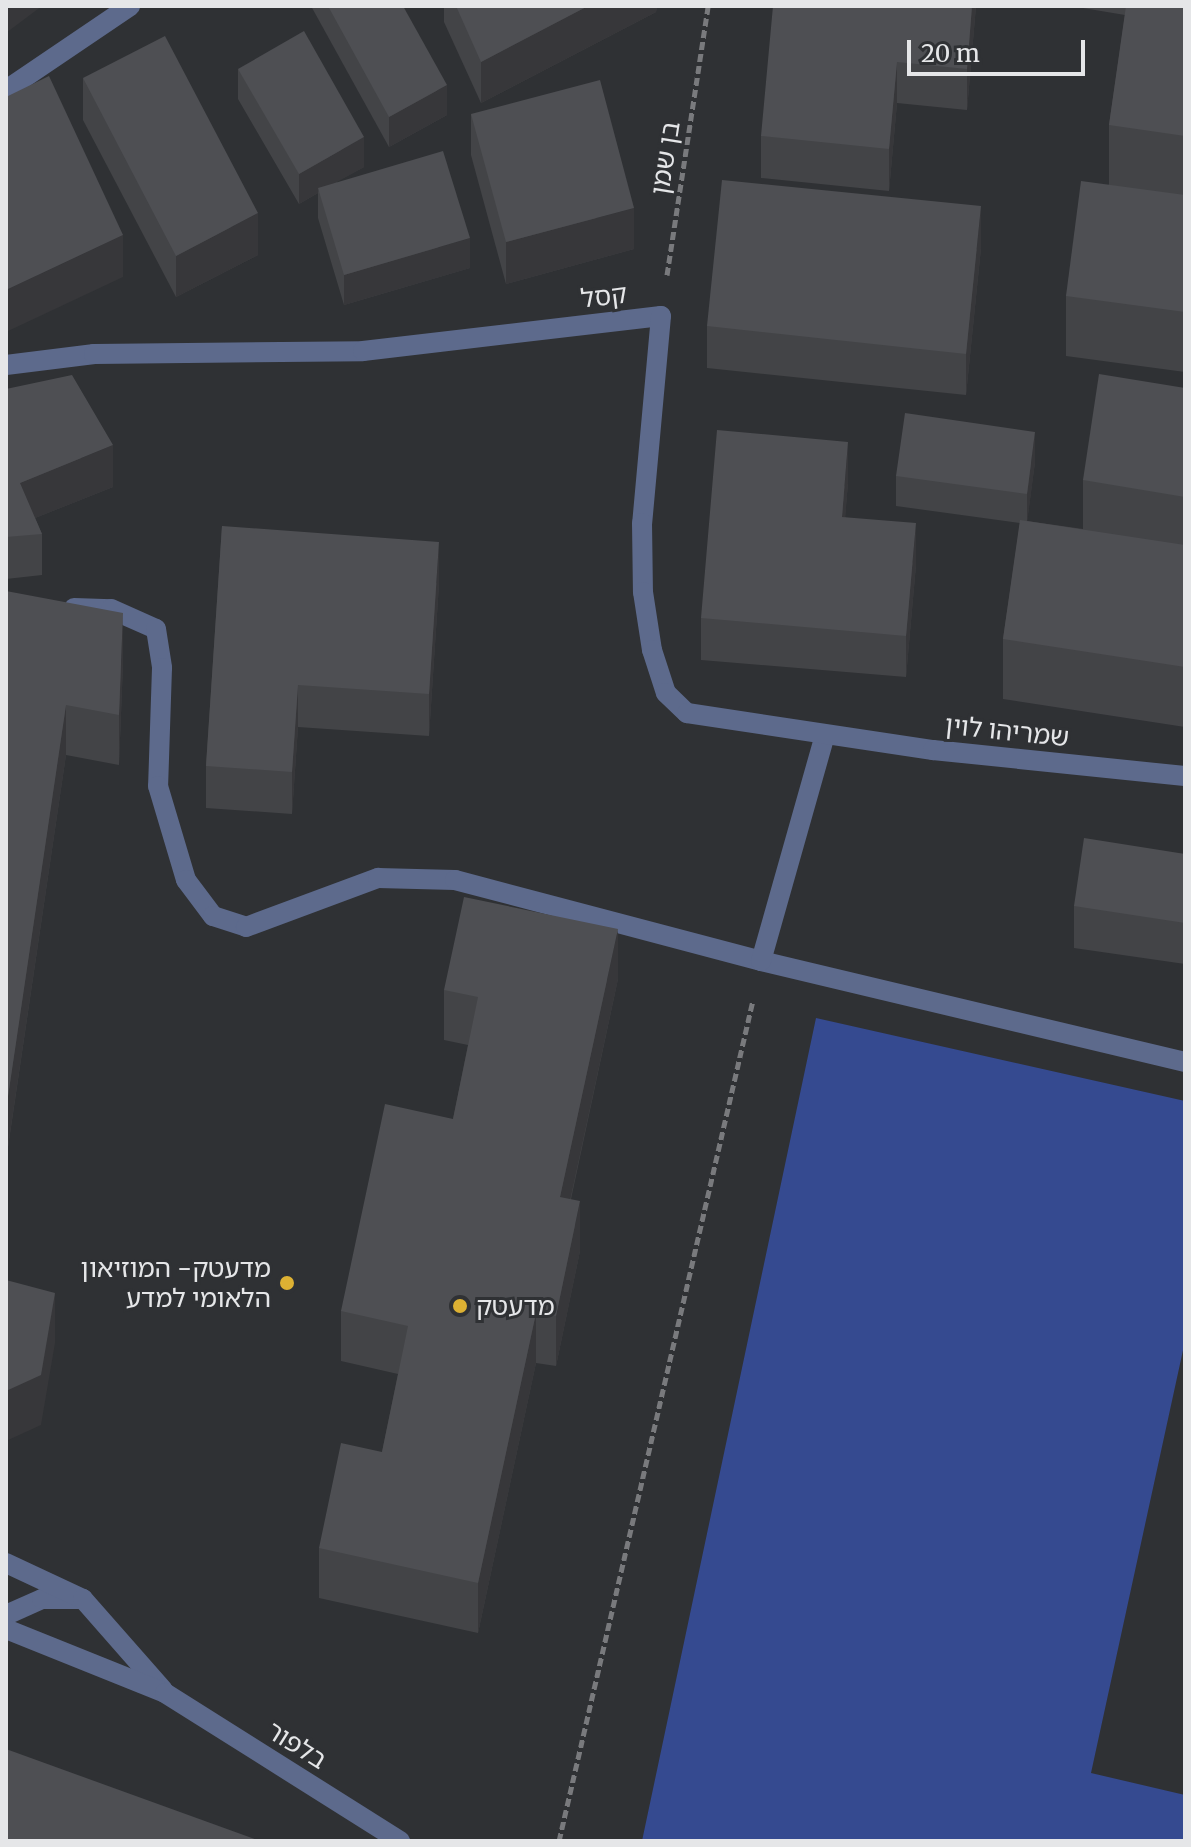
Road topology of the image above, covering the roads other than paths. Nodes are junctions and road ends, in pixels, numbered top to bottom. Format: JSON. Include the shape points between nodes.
{"nodes":[{"id":1,"x":130,"y":6,"type":"edge"},
{"id":2,"x":6,"y":90,"type":"edge"},
{"id":3,"x":6,"y":365,"type":"edge"},
{"id":4,"x":51,"y":607,"type":"edge"},
{"id":5,"x":825,"y":735,"type":"junction"},
{"id":6,"x":1185,"y":776,"type":"edge"},
{"id":7,"x":761,"y":961,"type":"junction"},
{"id":8,"x":1185,"y":1062,"type":"edge"},
{"id":9,"x":6,"y":1563,"type":"edge"},
{"id":10,"x":83,"y":1599,"type":"junction"},
{"id":11,"x":6,"y":1615,"type":"edge"},
{"id":12,"x":6,"y":1629,"type":"edge"},
{"id":13,"x":165,"y":1693,"type":"junction"},
{"id":14,"x":400,"y":1841,"type":"edge"}],
"edges":[{"from":1,"to":2,"type":"street"},
{"from":3,"to":5,"type":"street","name":"קסל","via":[[131,352],[363,351],[661,316],[642,523],[652,650],[666,693],[687,713]]},
{"from":4,"to":7,"type":"street","via":[[111,609],[156,629],[162,668],[158,786],[186,880],[213,916],[246,927],[378,878],[455,880]]},
{"from":5,"to":6,"type":"street","name":"שמריהו לוין"},
{"from":5,"to":7,"type":"street"},
{"from":7,"to":8,"type":"street"},
{"from":9,"to":10,"type":"street","name":"בלפור"},
{"from":10,"to":11,"type":"street","via":[[42,1599]]},
{"from":10,"to":13,"type":"street","name":"בלפור"},
{"from":12,"to":13,"type":"street","name":"בלפור"},
{"from":13,"to":14,"type":"street","name":"בלפור"}]}
